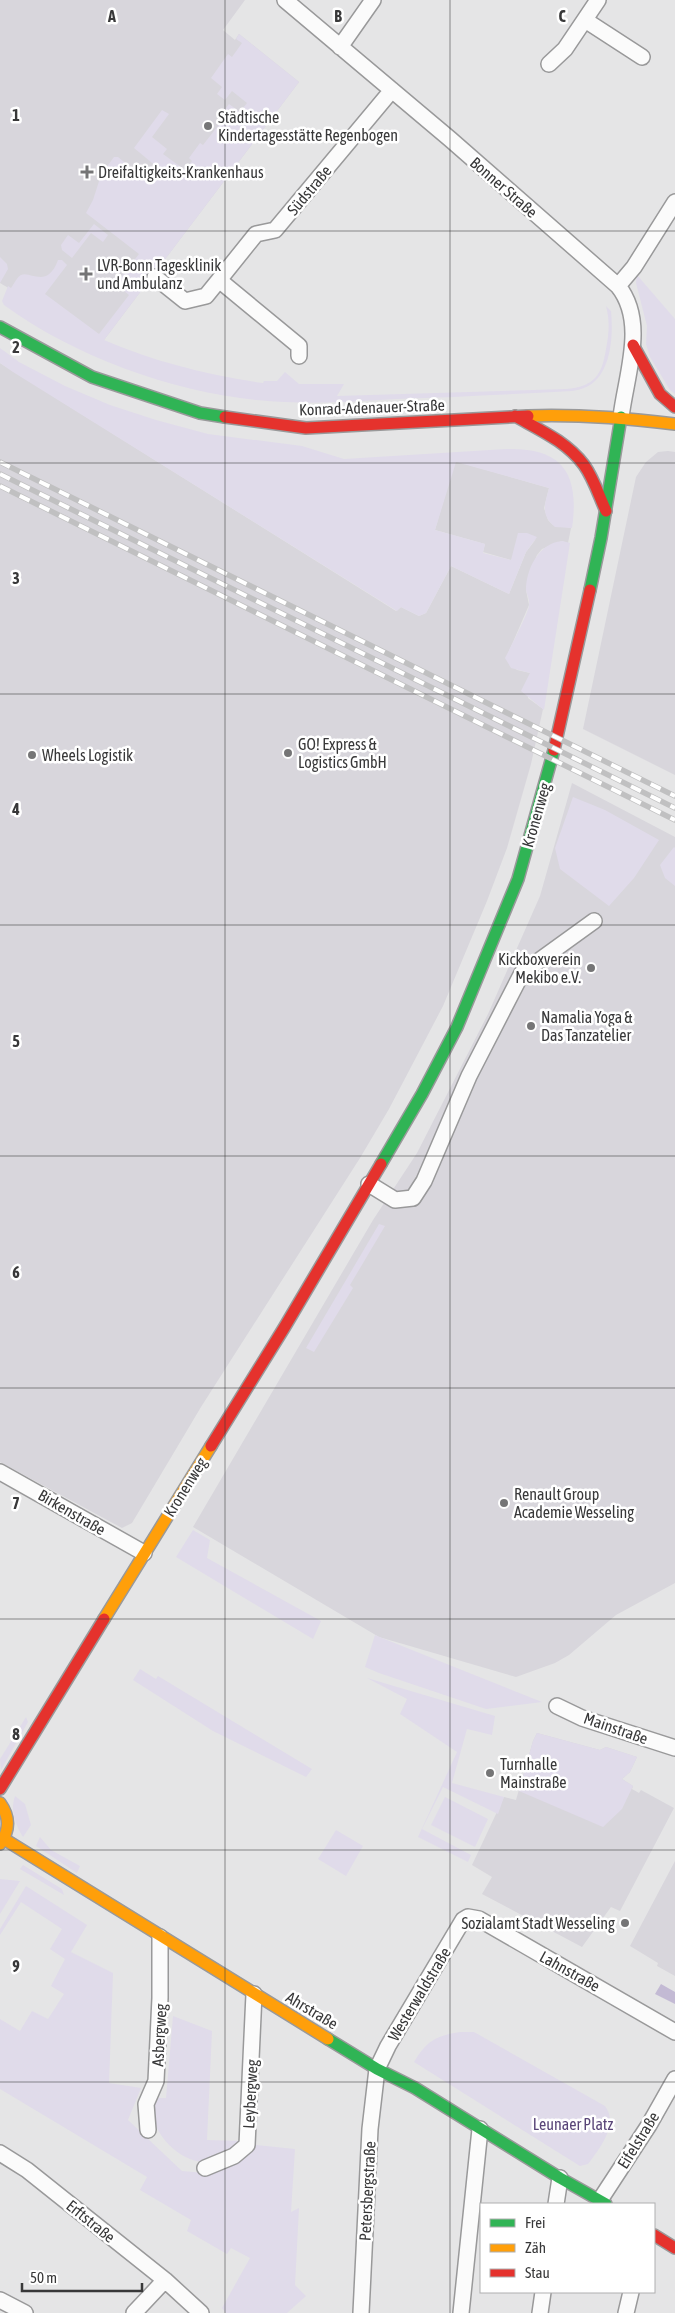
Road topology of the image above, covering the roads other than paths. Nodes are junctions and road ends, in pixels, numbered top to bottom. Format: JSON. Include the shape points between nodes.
{"nodes":[{"id":1,"x":285,"y":0,"type":"edge"},
{"id":2,"x":373,"y":0,"type":"edge"},
{"id":3,"x":598,"y":0,"type":"edge"},
{"id":4,"x":585,"y":20,"type":"junction"},
{"id":5,"x":340,"y":47,"type":"junction"},
{"id":6,"x":642,"y":57,"type":"dead end"},
{"id":7,"x":549,"y":64,"type":"dead end"},
{"id":8,"x":392,"y":90,"type":"junction"},
{"id":9,"x":675,"y":202,"type":"edge"},
{"id":10,"x":155,"y":277,"type":"dead end"},
{"id":11,"x":219,"y":280,"type":"junction"},
{"id":12,"x":618,"y":286,"type":"junction"},
{"id":13,"x":0,"y":327,"type":"edge"},
{"id":14,"x":633,"y":344,"type":"junction"},
{"id":15,"x":299,"y":356,"type":"dead end"},
{"id":16,"x":675,"y":407,"type":"edge"},
{"id":17,"x":515,"y":416,"type":"junction"},
{"id":18,"x":621,"y":417,"type":"junction"},
{"id":19,"x":675,"y":424,"type":"edge"},
{"id":20,"x":606,"y":511,"type":"junction"},
{"id":21,"x":594,"y":921,"type":"dead end"},
{"id":22,"x":369,"y":1184,"type":"junction"},
{"id":23,"x":0,"y":1472,"type":"edge"},
{"id":24,"x":144,"y":1552,"type":"junction"},
{"id":25,"x":557,"y":1706,"type":"dead end"},
{"id":26,"x":675,"y":1748,"type":"edge"},
{"id":27,"x":0,"y":1789,"type":"edge"},
{"id":28,"x":0,"y":1803,"type":"edge"},
{"id":29,"x":2,"y":1842,"type":"edge"},
{"id":30,"x":463,"y":1920,"type":"joint"},
{"id":31,"x":160,"y":1937,"type":"junction"},
{"id":32,"x":254,"y":1994,"type":"junction"},
{"id":33,"x":675,"y":2032,"type":"edge"},
{"id":34,"x":377,"y":2069,"type":"junction"},
{"id":35,"x":675,"y":2079,"type":"edge"},
{"id":36,"x":480,"y":2129,"type":"junction"},
{"id":37,"x":148,"y":2130,"type":"dead end"},
{"id":38,"x":0,"y":2153,"type":"edge"},
{"id":39,"x":206,"y":2168,"type":"dead end"},
{"id":40,"x":560,"y":2178,"type":"junction"},
{"id":41,"x":603,"y":2202,"type":"edge"},
{"id":42,"x":556,"y":2203,"type":"edge"},
{"id":43,"x":655,"y":2236,"type":"edge"},
{"id":44,"x":675,"y":2248,"type":"edge"},
{"id":45,"x":165,"y":2280,"type":"junction"},
{"id":46,"x":543,"y":2293,"type":"edge"},
{"id":47,"x":631,"y":2293,"type":"edge"},
{"id":48,"x":0,"y":2300,"type":"edge"},
{"id":49,"x":25,"y":2313,"type":"edge"},
{"id":50,"x":134,"y":2313,"type":"edge"},
{"id":51,"x":201,"y":2313,"type":"edge"},
{"id":52,"x":361,"y":2313,"type":"edge"},
{"id":53,"x":461,"y":2313,"type":"edge"},
{"id":54,"x":540,"y":2313,"type":"edge"},
{"id":55,"x":626,"y":2313,"type":"edge"}],
"edges":[{"from":1,"to":5,"type":"street","name":"Bonner Straße"},
{"from":2,"to":5,"type":"street"},
{"from":3,"to":4,"type":"street"},
{"from":4,"to":6,"type":"street"},
{"from":4,"to":7,"type":"street","via":[[565,49]]},
{"from":5,"to":8,"type":"street","name":"Bonner Straße"},
{"from":8,"to":11,"type":"street","name":"Südstraße","via":[[276,230],[256,234]]},
{"from":8,"to":12,"type":"street","name":"Bonner Straße"},
{"from":9,"to":12,"type":"street","via":[[634,267]]},
{"from":10,"to":11,"type":"street","name":"Südstraße","via":[[185,302],[206,296]]},
{"from":11,"to":15,"type":"street","via":[[299,346]]},
{"from":12,"to":14,"type":"street","name":"Bonner Straße","via":[[631,310]]},
{"from":13,"to":17,"type":"street","name":"Konrad-Adenauer-Straße","via":[[92,377],[200,413],[306,428]]},
{"from":14,"to":16,"type":"street","via":[[660,394]]},
{"from":14,"to":18,"type":"street","name":"Bonner Straße"},
{"from":17,"to":18,"type":"street","name":"Konrad-Adenauer-Straße","via":[[570,414]]},
{"from":17,"to":20,"type":"street","via":[[568,448],[584,466]]},
{"from":18,"to":19,"type":"street","name":"Konrad-Adenauer-Straße"},
{"from":18,"to":20,"type":"street","name":"Kronenweg"},
{"from":20,"to":22,"type":"street","name":"Kronenweg","via":[[562,716],[518,880],[457,1027]]},
{"from":21,"to":22,"type":"street","via":[[522,973],[469,1076],[424,1181],[412,1198],[395,1200]]},
{"from":22,"to":24,"type":"street","name":"Kronenweg","via":[[284,1328]]},
{"from":23,"to":24,"type":"street","name":"Birkenstraße"},
{"from":24,"to":27,"type":"street","name":"Kronenweg"},
{"from":25,"to":26,"type":"street","name":"Mainstraße","via":[[582,1718]]},
{"from":28,"to":29,"type":"street","name":"Ahrstraße","via":[[9,1819]]},
{"from":29,"to":31,"type":"street","name":"Ahrstraße"},
{"from":30,"to":33,"type":"street","name":"Lahnstraße","via":[[468,1917],[479,1919]]},
{"from":30,"to":34,"type":"street","name":"Westerwaldstraße"},
{"from":31,"to":32,"type":"street","name":"Ahrstraße"},
{"from":31,"to":37,"type":"street","name":"Asbergweg","via":[[156,2081],[146,2104]]},
{"from":32,"to":34,"type":"street","name":"Ahrstraße"},
{"from":32,"to":39,"type":"street","name":"Leybergweg","via":[[247,2145],[234,2156]]},
{"from":34,"to":36,"type":"street","name":"Ahrstraße","via":[[415,2088]]},
{"from":34,"to":52,"type":"street","name":"Petersbergstraße","via":[[370,2129]]},
{"from":35,"to":41,"type":"street","name":"Eifelstraße"},
{"from":36,"to":40,"type":"street","name":"Ahrstraße"},
{"from":36,"to":53,"type":"street"},
{"from":38,"to":45,"type":"street","name":"Erftstraße","via":[[27,2170]]},
{"from":40,"to":41,"type":"street","name":"Ahrstraße"},
{"from":40,"to":42,"type":"street"},
{"from":43,"to":44,"type":"street"},
{"from":45,"to":50,"type":"street"},
{"from":45,"to":51,"type":"street","name":"Erftstraße"},
{"from":46,"to":54,"type":"street"},
{"from":47,"to":55,"type":"street"},
{"from":48,"to":49,"type":"street"}]}
